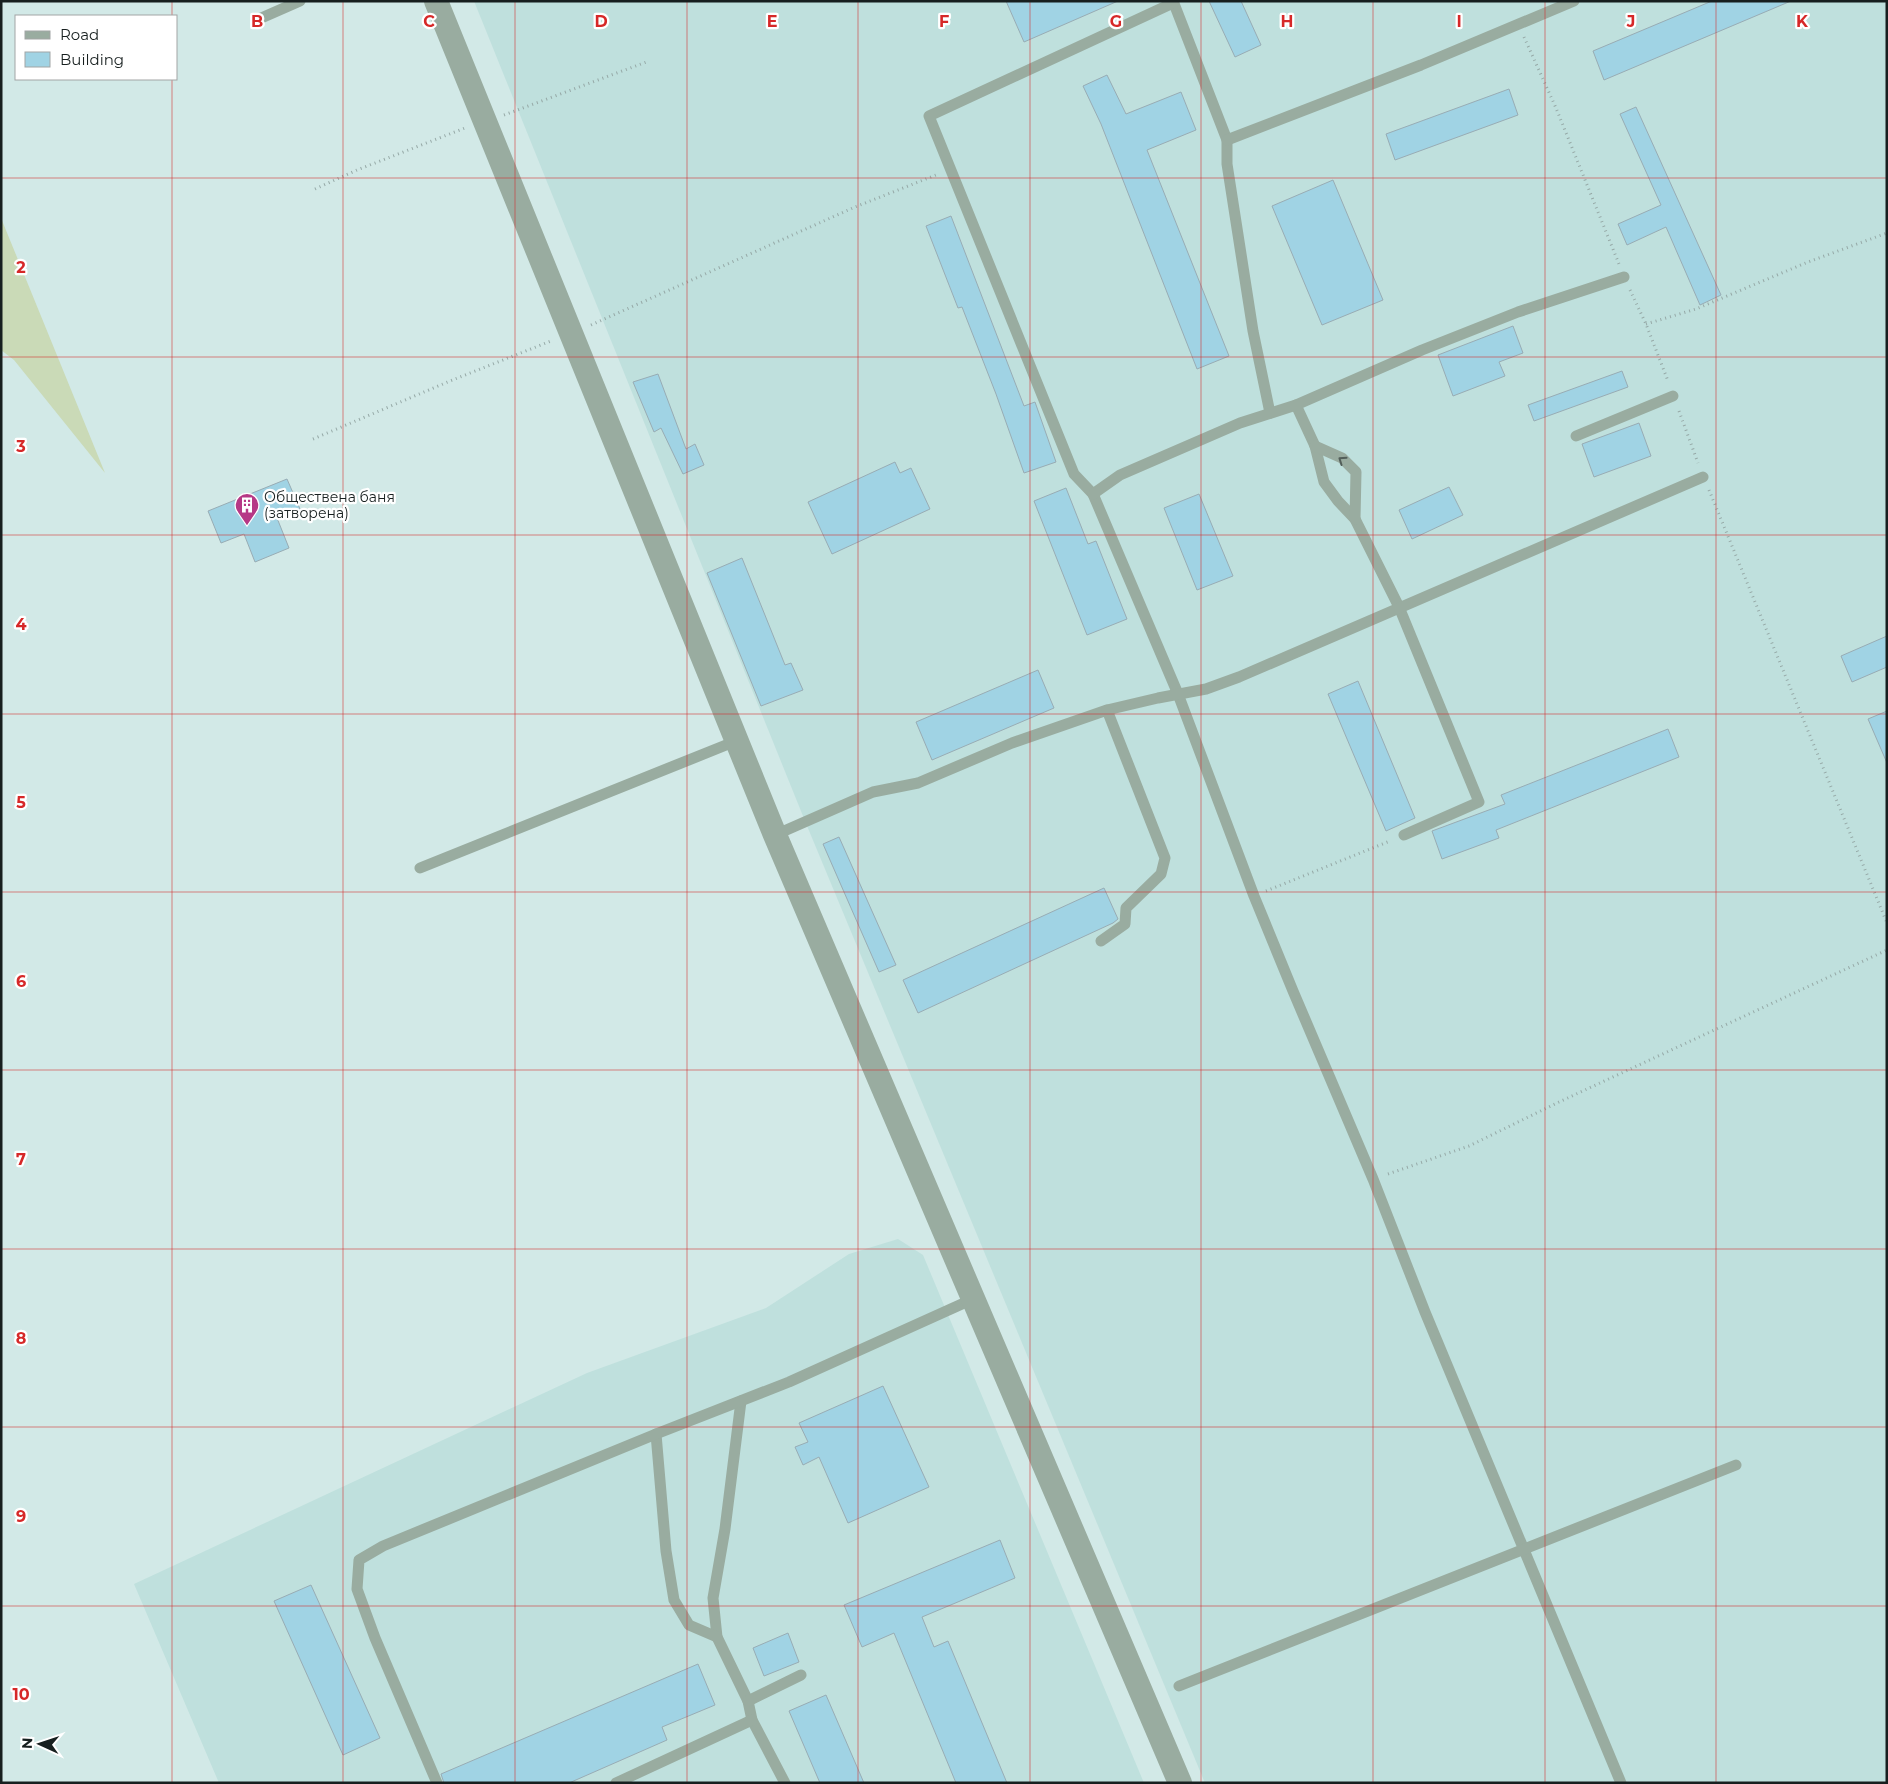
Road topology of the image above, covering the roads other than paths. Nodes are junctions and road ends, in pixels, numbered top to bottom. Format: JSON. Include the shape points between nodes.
{"nodes":[{"id":1,"x":300,"y":1,"type":"edge"},
{"id":2,"x":436,"y":1,"type":"edge"},
{"id":3,"x":1574,"y":1,"type":"edge"},
{"id":4,"x":1173,"y":2,"type":"edge"},
{"id":5,"x":260,"y":19,"type":"dead end"},
{"id":6,"x":1227,"y":140,"type":"junction"},
{"id":7,"x":1624,"y":277,"type":"dead end"},
{"id":8,"x":1673,"y":396,"type":"dead end"},
{"id":9,"x":1296,"y":405,"type":"junction"},
{"id":10,"x":1270,"y":413,"type":"junction"},
{"id":11,"x":1576,"y":436,"type":"dead end"},
{"id":12,"x":1315,"y":446,"type":"junction"},
{"id":13,"x":1704,"y":477,"type":"dead end"},
{"id":14,"x":1093,"y":494,"type":"junction"},
{"id":15,"x":1355,"y":518,"type":"junction"},
{"id":16,"x":1399,"y":607,"type":"junction"},
{"id":17,"x":1178,"y":694,"type":"junction"},
{"id":18,"x":1107,"y":710,"type":"junction"},
{"id":19,"x":736,"y":741,"type":"junction"},
{"id":20,"x":775,"y":835,"type":"junction"},
{"id":21,"x":1404,"y":835,"type":"road end"},
{"id":22,"x":420,"y":868,"type":"dead end"},
{"id":23,"x":1101,"y":941,"type":"dead end"},
{"id":24,"x":974,"y":1299,"type":"junction"},
{"id":25,"x":741,"y":1401,"type":"junction"},
{"id":26,"x":656,"y":1434,"type":"junction"},
{"id":27,"x":1736,"y":1465,"type":"dead end"},
{"id":28,"x":1524,"y":1549,"type":"junction"},
{"id":29,"x":717,"y":1637,"type":"junction"},
{"id":30,"x":801,"y":1675,"type":"dead end"},
{"id":31,"x":1179,"y":1686,"type":"dead end"},
{"id":32,"x":748,"y":1701,"type":"junction"},
{"id":33,"x":752,"y":1720,"type":"junction"},
{"id":34,"x":437,"y":1783,"type":"edge"},
{"id":35,"x":616,"y":1783,"type":"edge"},
{"id":36,"x":786,"y":1783,"type":"edge"},
{"id":37,"x":1180,"y":1783,"type":"edge"},
{"id":38,"x":1621,"y":1783,"type":"edge"}],
"edges":[{"from":1,"to":5,"type":"lane"},
{"from":2,"to":19,"type":"street"},
{"from":3,"to":6,"type":"lane","via":[[1421,66]]},
{"from":4,"to":6,"type":"lane"},
{"from":4,"to":14,"type":"lane","via":[[929,116],[1074,474]]},
{"from":6,"to":10,"type":"lane","via":[[1227,164],[1253,331]]},
{"from":7,"to":9,"type":"lane","via":[[1510,315]]},
{"from":8,"to":11,"type":"lane"},
{"from":9,"to":10,"type":"lane"},
{"from":9,"to":12,"type":"lane"},
{"from":10,"to":14,"type":"lane","via":[[1120,474]]},
{"from":12,"to":15,"type":"lane","via":[[1324,482]]},
{"from":15,"to":12,"type":"lane","one_way":true,"via":[[1356,472],[1342,458]]},
{"from":13,"to":16,"type":"lane"},
{"from":14,"to":17,"type":"lane"},
{"from":15,"to":16,"type":"lane"},
{"from":16,"to":17,"type":"lane","via":[[1239,677],[1206,689]]},
{"from":16,"to":21,"type":"lane","via":[[1479,802]]},
{"from":17,"to":18,"type":"lane"},
{"from":17,"to":28,"type":"lane","via":[[1254,896]]},
{"from":18,"to":20,"type":"lane","via":[[1012,743],[918,783],[873,792]]},
{"from":18,"to":23,"type":"lane","via":[[1165,858],[1160,874],[1126,908],[1125,924]]},
{"from":19,"to":20,"type":"street"},
{"from":19,"to":22,"type":"lane"},
{"from":20,"to":24,"type":"street"},
{"from":24,"to":25,"type":"lane"},
{"from":24,"to":37,"type":"street"},
{"from":25,"to":26,"type":"lane"},
{"from":25,"to":29,"type":"lane","via":[[713,1598]]},
{"from":26,"to":29,"type":"lane","via":[[666,1551],[674,1600],[689,1625]]},
{"from":26,"to":34,"type":"lane","via":[[383,1546],[359,1560],[357,1589]]},
{"from":27,"to":28,"type":"lane"},
{"from":28,"to":31,"type":"lane"},
{"from":28,"to":38,"type":"lane"},
{"from":29,"to":32,"type":"lane"},
{"from":30,"to":32,"type":"lane"},
{"from":32,"to":33,"type":"lane"},
{"from":33,"to":35,"type":"lane"},
{"from":33,"to":36,"type":"lane"}]}
